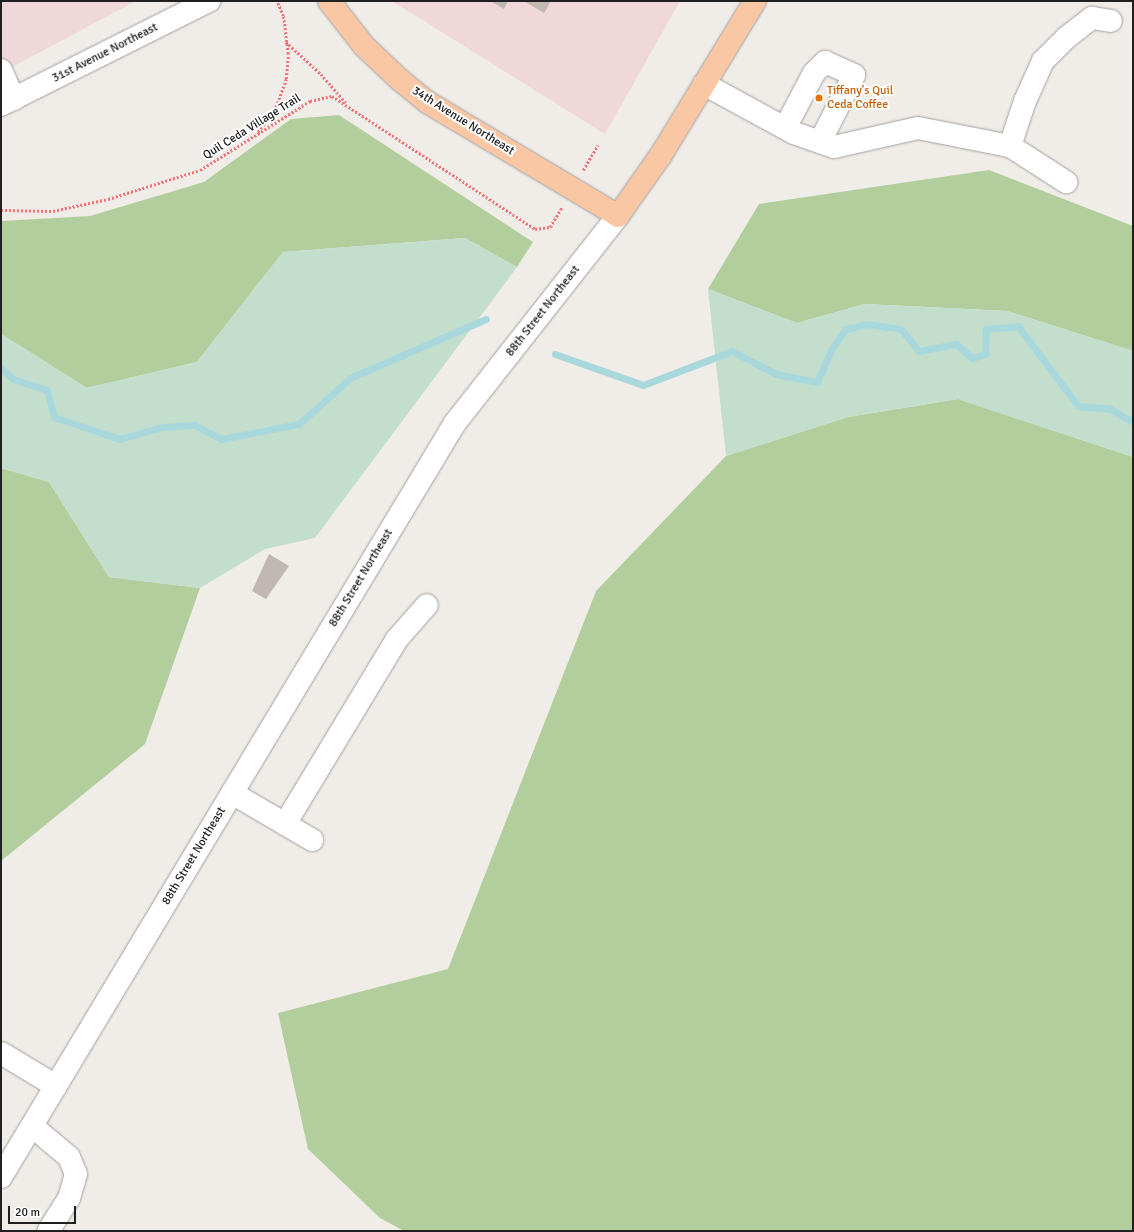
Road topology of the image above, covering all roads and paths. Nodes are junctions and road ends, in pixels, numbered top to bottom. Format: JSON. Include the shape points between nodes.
{"nodes":[{"id":1,"x":209,"y":1,"type":"edge"},
{"id":2,"x":277,"y":1,"type":"edge"},
{"id":3,"x":329,"y":1,"type":"edge"},
{"id":4,"x":754,"y":1,"type":"edge"},
{"id":5,"x":1110,"y":21,"type":"dead end"},
{"id":6,"x":286,"y":42,"type":"junction"},
{"id":7,"x":1,"y":70,"type":"edge"},
{"id":8,"x":704,"y":84,"type":"junction"},
{"id":9,"x":7,"y":102,"type":"edge"},
{"id":10,"x":348,"y":106,"type":"junction"},
{"id":11,"x":785,"y":128,"type":"junction"},
{"id":12,"x":257,"y":134,"type":"junction"},
{"id":13,"x":820,"y":142,"type":"junction"},
{"id":14,"x":1010,"y":146,"type":"junction"},
{"id":15,"x":1066,"y":182,"type":"dead end"},
{"id":16,"x":1,"y":210,"type":"edge"},
{"id":17,"x":618,"y":216,"type":"junction"},
{"id":18,"x":550,"y":227,"type":"dead end"},
{"id":19,"x":427,"y":605,"type":"dead end"},
{"id":20,"x":232,"y":793,"type":"junction"},
{"id":21,"x":285,"y":824,"type":"junction"},
{"id":22,"x":312,"y":840,"type":"dead end"},
{"id":23,"x":1,"y":1053,"type":"edge"},
{"id":24,"x":56,"y":1086,"type":"junction"},
{"id":25,"x":32,"y":1126,"type":"junction"},
{"id":26,"x":1,"y":1177,"type":"edge"},
{"id":27,"x":48,"y":1231,"type":"edge"}],
"edges":[{"from":1,"to":9,"type":"street","name":"31st Avenue Northeast"},
{"from":2,"to":6,"type":"path","via":[[283,16]]},
{"from":3,"to":17,"type":"main road","name":"34th Avenue Northeast","via":[[364,46],[427,102]]},
{"from":4,"to":8,"type":"main road","name":"88th Street Northeast"},
{"from":5,"to":14,"type":"street","via":[[1092,18],[1066,38],[1043,61],[1025,101]]},
{"from":6,"to":10,"type":"path","via":[[321,74]]},
{"from":6,"to":12,"type":"path","via":[[286,79],[276,107]]},
{"from":7,"to":9,"type":"street"},
{"from":8,"to":11,"type":"street"},
{"from":8,"to":17,"type":"main road","name":"88th Street Northeast","via":[[661,155]]},
{"from":10,"to":12,"type":"path","name":"Quil Ceda Village Trail","via":[[332,96],[310,101]]},
{"from":10,"to":18,"type":"path","name":"Quil Ceda Village Trail","via":[[535,229]]},
{"from":11,"to":13,"type":"street"},
{"from":11,"to":13,"type":"street","via":[[814,73],[825,62],[854,75]]},
{"from":12,"to":16,"type":"path","name":"Quil Ceda Village Trail","via":[[200,170],[108,199],[53,211]]},
{"from":13,"to":14,"type":"street","via":[[834,147],[918,128]]},
{"from":14,"to":15,"type":"street"},
{"from":17,"to":20,"type":"street","name":"88th Street Northeast","via":[[455,423]]},
{"from":19,"to":21,"type":"street","via":[[397,639]]},
{"from":20,"to":21,"type":"street"},
{"from":20,"to":24,"type":"street","name":"88th Street Northeast"},
{"from":21,"to":22,"type":"street"},
{"from":23,"to":24,"type":"street"},
{"from":24,"to":25,"type":"street","name":"88th Street Northeast"},
{"from":25,"to":26,"type":"street","name":"88th Street Northeast"},
{"from":25,"to":27,"type":"street","via":[[68,1157],[76,1174],[69,1198]]}]}
